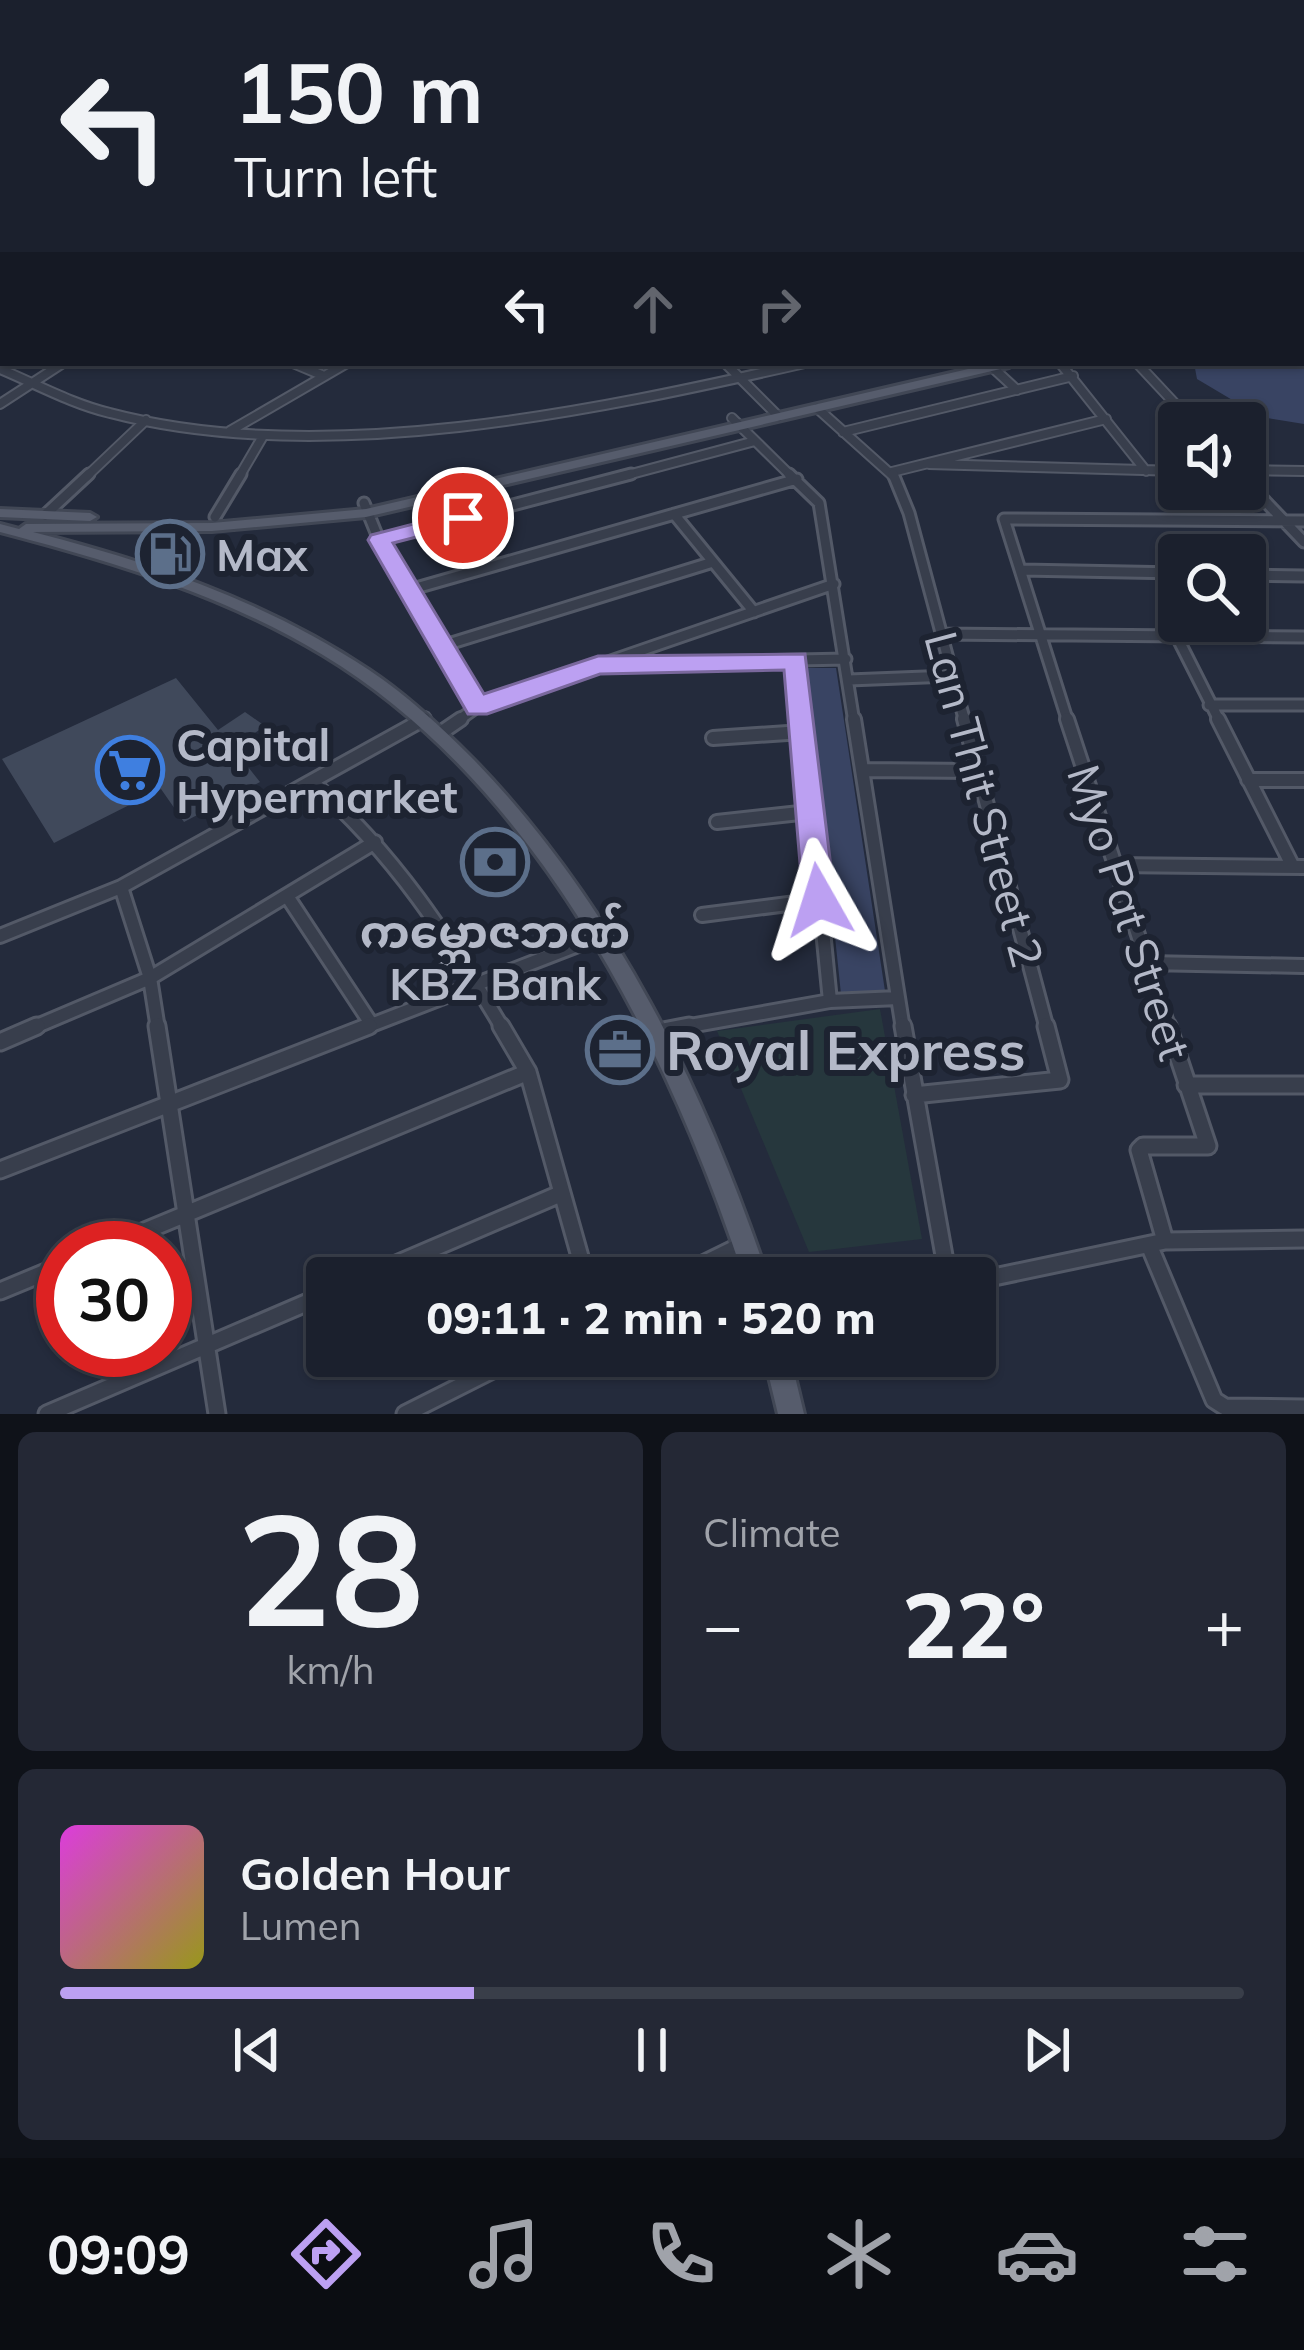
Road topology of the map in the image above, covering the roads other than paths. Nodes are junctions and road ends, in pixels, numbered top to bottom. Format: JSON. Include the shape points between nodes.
{"nodes":[{"id":1,"x":58,"y":366,"type":"edge"},
{"id":2,"x":300,"y":366,"type":"edge"},
{"id":3,"x":342,"y":366,"type":"edge"},
{"id":4,"x":727,"y":366,"type":"edge"},
{"id":5,"x":793,"y":366,"type":"edge"},
{"id":6,"x":956,"y":366,"type":"edge"},
{"id":7,"x":996,"y":366,"type":"edge"},
{"id":8,"x":1063,"y":366,"type":"edge"},
{"id":9,"x":1140,"y":366,"type":"edge"},
{"id":10,"x":992,"y":367,"type":"junction"},
{"id":11,"x":0,"y":368,"type":"edge"},
{"id":12,"x":325,"y":376,"type":"junction"},
{"id":13,"x":1073,"y":376,"type":"junction"},
{"id":14,"x":738,"y":379,"type":"junction"},
{"id":15,"x":31,"y":381,"type":"junction"},
{"id":16,"x":1017,"y":390,"type":"junction"},
{"id":17,"x":1173,"y":402,"type":"edge"},
{"id":18,"x":0,"y":404,"type":"edge"},
{"id":19,"x":817,"y":408,"type":"junction"},
{"id":20,"x":775,"y":413,"type":"junction"},
{"id":21,"x":1106,"y":419,"type":"junction"},
{"id":22,"x":146,"y":420,"type":"junction"},
{"id":23,"x":736,"y":422,"type":"junction"},
{"id":24,"x":229,"y":432,"type":"junction"},
{"id":25,"x":843,"y":432,"type":"junction"},
{"id":26,"x":263,"y":436,"type":"junction"},
{"id":27,"x":755,"y":442,"type":"junction"},
{"id":28,"x":929,"y":464,"type":"junction"},
{"id":29,"x":1266,"y":470,"type":"edge"},
{"id":30,"x":1146,"y":471,"type":"junction"},
{"id":31,"x":1158,"y":471,"type":"edge"},
{"id":32,"x":1304,"y":471,"type":"edge"},
{"id":33,"x":892,"y":472,"type":"junction"},
{"id":34,"x":796,"y":479,"type":"junction"},
{"id":35,"x":1266,"y":500,"type":"edge"},
{"id":36,"x":365,"y":508,"type":"junction"},
{"id":37,"x":674,"y":514,"type":"junction"},
{"id":38,"x":45,"y":515,"type":"junction"},
{"id":39,"x":215,"y":517,"type":"junction"},
{"id":40,"x":1,"y":520,"type":"edge"},
{"id":41,"x":1289,"y":521,"type":"junction"},
{"id":42,"x":1304,"y":521,"type":"edge"},
{"id":43,"x":149,"y":523,"type":"junction"},
{"id":44,"x":380,"y":540,"type":"junction"},
{"id":45,"x":1304,"y":542,"type":"edge"},
{"id":46,"x":713,"y":562,"type":"junction"},
{"id":47,"x":1022,"y":570,"type":"junction"},
{"id":48,"x":1158,"y":573,"type":"edge"},
{"id":49,"x":1266,"y":575,"type":"edge"},
{"id":50,"x":1304,"y":576,"type":"edge"},
{"id":51,"x":834,"y":584,"type":"junction"},
{"id":52,"x":409,"y":590,"type":"junction"},
{"id":53,"x":754,"y":612,"type":"junction"},
{"id":54,"x":941,"y":634,"type":"junction"},
{"id":55,"x":1041,"y":634,"type":"junction"},
{"id":56,"x":1158,"y":635,"type":"edge"},
{"id":57,"x":1266,"y":636,"type":"edge"},
{"id":58,"x":1304,"y":637,"type":"edge"},
{"id":59,"x":1179,"y":642,"type":"edge"},
{"id":60,"x":442,"y":646,"type":"junction"},
{"id":61,"x":846,"y":659,"type":"junction"},
{"id":62,"x":796,"y":661,"type":"junction"},
{"id":63,"x":598,"y":665,"type":"junction"},
{"id":64,"x":950,"y":676,"type":"junction"},
{"id":65,"x":849,"y":680,"type":"junction"},
{"id":66,"x":1209,"y":705,"type":"junction"},
{"id":67,"x":1304,"y":705,"type":"edge"},
{"id":68,"x":477,"y":707,"type":"junction"},
{"id":69,"x":432,"y":726,"type":"junction"},
{"id":70,"x":802,"y":732,"type":"junction"},
{"id":71,"x":713,"y":738,"type":"dead end"},
{"id":72,"x":863,"y":770,"type":"junction"},
{"id":73,"x":974,"y":771,"type":"junction"},
{"id":74,"x":1248,"y":780,"type":"junction"},
{"id":75,"x":1304,"y":780,"type":"edge"},
{"id":76,"x":312,"y":782,"type":"junction"},
{"id":77,"x":809,"y":812,"type":"junction"},
{"id":78,"x":717,"y":822,"type":"dead end"},
{"id":79,"x":375,"y":842,"type":"junction"},
{"id":80,"x":1113,"y":865,"type":"junction"},
{"id":81,"x":1299,"y":867,"type":"edge"},
{"id":82,"x":121,"y":887,"type":"junction"},
{"id":83,"x":286,"y":896,"type":"junction"},
{"id":84,"x":819,"y":900,"type":"junction"},
{"id":85,"x":702,"y":915,"type":"dead end"},
{"id":86,"x":0,"y":936,"type":"edge"},
{"id":87,"x":602,"y":936,"type":"junction"},
{"id":88,"x":1148,"y":963,"type":"junction"},
{"id":89,"x":1304,"y":966,"type":"edge"},
{"id":90,"x":150,"y":979,"type":"junction"},
{"id":91,"x":475,"y":986,"type":"junction"},
{"id":92,"x":898,"y":998,"type":"junction"},
{"id":93,"x":830,"y":1001,"type":"junction"},
{"id":94,"x":372,"y":1025,"type":"junction"},
{"id":95,"x":658,"y":1032,"type":"junction"},
{"id":96,"x":0,"y":1042,"type":"edge"},
{"id":97,"x":528,"y":1072,"type":"junction"},
{"id":98,"x":1186,"y":1085,"type":"junction"},
{"id":99,"x":1304,"y":1085,"type":"edge"},
{"id":100,"x":914,"y":1095,"type":"junction"},
{"id":101,"x":170,"y":1104,"type":"junction"},
{"id":102,"x":0,"y":1170,"type":"edge"},
{"id":103,"x":560,"y":1194,"type":"junction"},
{"id":104,"x":187,"y":1214,"type":"junction"},
{"id":105,"x":170,"y":1221,"type":"edge"},
{"id":106,"x":1304,"y":1239,"type":"edge"},
{"id":107,"x":746,"y":1243,"type":"junction"},
{"id":108,"x":1157,"y":1243,"type":"junction"},
{"id":109,"x":413,"y":1257,"type":"edge"},
{"id":110,"x":580,"y":1257,"type":"edge"},
{"id":111,"x":718,"y":1257,"type":"edge"},
{"id":112,"x":750,"y":1257,"type":"edge"},
{"id":113,"x":944,"y":1257,"type":"edge"},
{"id":114,"x":36,"y":1276,"type":"edge"},
{"id":115,"x":996,"y":1277,"type":"edge"},
{"id":116,"x":0,"y":1291,"type":"edge"},
{"id":117,"x":306,"y":1303,"type":"edge"},
{"id":118,"x":207,"y":1345,"type":"junction"},
{"id":119,"x":478,"y":1377,"type":"edge"},
{"id":120,"x":782,"y":1377,"type":"edge"},
{"id":121,"x":1300,"y":1410,"type":"edge"},
{"id":122,"x":47,"y":1414,"type":"edge"},
{"id":123,"x":218,"y":1414,"type":"edge"},
{"id":124,"x":405,"y":1414,"type":"edge"},
{"id":125,"x":791,"y":1414,"type":"edge"}],
"edges":[{"from":1,"to":15,"type":"street"},
{"from":2,"to":12,"type":"street"},
{"from":3,"to":12,"type":"street"},
{"from":4,"to":14,"type":"street"},
{"from":5,"to":14,"type":"street"},
{"from":6,"to":20,"type":"main road"},
{"from":7,"to":10,"type":"main road"},
{"from":8,"to":13,"type":"street"},
{"from":9,"to":17,"type":"street"},
{"from":10,"to":16,"type":"street"},
{"from":10,"to":19,"type":"main road"},
{"from":11,"to":15,"type":"street"},
{"from":12,"to":24,"type":"street"},
{"from":13,"to":16,"type":"street"},
{"from":13,"to":21,"type":"street"},
{"from":14,"to":20,"type":"street"},
{"from":14,"to":26,"type":"street","via":[[527,415],[326,438]]},
{"from":15,"to":18,"type":"street"},
{"from":15,"to":22,"type":"street"},
{"from":16,"to":25,"type":"street"},
{"from":19,"to":20,"type":"main road"},
{"from":19,"to":25,"type":"street"},
{"from":20,"to":23,"type":"main road"},
{"from":21,"to":28,"type":"street"},
{"from":21,"to":30,"type":"street"},
{"from":22,"to":24,"type":"street"},
{"from":22,"to":38,"type":"street"},
{"from":23,"to":27,"type":"street"},
{"from":23,"to":36,"type":"main road"},
{"from":24,"to":26,"type":"street"},
{"from":25,"to":33,"type":"street"},
{"from":26,"to":39,"type":"street"},
{"from":27,"to":34,"type":"street"},
{"from":27,"to":44,"type":"street"},
{"from":28,"to":30,"type":"street"},
{"from":28,"to":33,"type":"street"},
{"from":29,"to":32,"type":"street"},
{"from":30,"to":31,"type":"street"},
{"from":33,"to":54,"type":"street","name":"Lan Thit Street 2"},
{"from":34,"to":37,"type":"street"},
{"from":34,"to":51,"type":"street","via":[[819,503]]},
{"from":35,"to":41,"type":"street"},
{"from":36,"to":39,"type":"main road"},
{"from":36,"to":43,"type":"main road","via":[[284,523]]},
{"from":36,"to":44,"type":"street"},
{"from":37,"to":46,"type":"street"},
{"from":37,"to":52,"type":"street"},
{"from":38,"to":40,"type":"main road"},
{"from":38,"to":43,"type":"main road"},
{"from":39,"to":43,"type":"main road"},
{"from":40,"to":43,"type":"main road"},
{"from":40,"to":69,"type":"main road","via":[[223,600],[368,676]]},
{"from":41,"to":42,"type":"street"},
{"from":41,"to":45,"type":"street"},
{"from":41,"to":47,"type":"street","name":"Myo Pat Street","via":[[1004,519]]},
{"from":44,"to":52,"type":"street"},
{"from":46,"to":53,"type":"street"},
{"from":46,"to":60,"type":"street"},
{"from":47,"to":48,"type":"street"},
{"from":47,"to":55,"type":"street","name":"Myo Pat Street"},
{"from":49,"to":50,"type":"street"},
{"from":51,"to":53,"type":"street"},
{"from":51,"to":61,"type":"street"},
{"from":52,"to":60,"type":"street"},
{"from":53,"to":63,"type":"street"},
{"from":54,"to":55,"type":"street"},
{"from":54,"to":64,"type":"street","name":"Lan Thit Street 2"},
{"from":55,"to":56,"type":"street"},
{"from":55,"to":80,"type":"street","name":"Myo Pat Street"},
{"from":57,"to":58,"type":"street"},
{"from":59,"to":66,"type":"street"},
{"from":60,"to":68,"type":"street"},
{"from":61,"to":62,"type":"street"},
{"from":61,"to":65,"type":"street"},
{"from":62,"to":63,"type":"street"},
{"from":62,"to":70,"type":"street"},
{"from":63,"to":68,"type":"street"},
{"from":64,"to":65,"type":"street"},
{"from":64,"to":73,"type":"street","name":"Lan Thit Street 2"},
{"from":65,"to":72,"type":"street"},
{"from":66,"to":67,"type":"street"},
{"from":66,"to":74,"type":"street"},
{"from":68,"to":69,"type":"street"},
{"from":69,"to":76,"type":"street"},
{"from":69,"to":87,"type":"main road"},
{"from":70,"to":71,"type":"street"},
{"from":70,"to":77,"type":"street"},
{"from":72,"to":73,"type":"street"},
{"from":72,"to":92,"type":"street"},
{"from":73,"to":100,"type":"street","name":"Lan Thit Street 2","via":[[1060,1080]]},
{"from":74,"to":75,"type":"street"},
{"from":74,"to":81,"type":"street"},
{"from":76,"to":79,"type":"street"},
{"from":76,"to":82,"type":"street"},
{"from":77,"to":78,"type":"street"},
{"from":77,"to":84,"type":"street"},
{"from":79,"to":83,"type":"street"},
{"from":79,"to":91,"type":"street","via":[[445,931]]},
{"from":80,"to":81,"type":"street"},
{"from":80,"to":88,"type":"street","name":"Myo Pat Street"},
{"from":82,"to":86,"type":"street"},
{"from":82,"to":90,"type":"street"},
{"from":83,"to":90,"type":"street"},
{"from":83,"to":94,"type":"street"},
{"from":84,"to":85,"type":"street"},
{"from":84,"to":93,"type":"street"},
{"from":87,"to":91,"type":"street"},
{"from":87,"to":95,"type":"main road"},
{"from":88,"to":89,"type":"street"},
{"from":88,"to":98,"type":"street","name":"Myo Pat Street"},
{"from":90,"to":96,"type":"street"},
{"from":90,"to":101,"type":"street"},
{"from":91,"to":94,"type":"street"},
{"from":91,"to":97,"type":"street"},
{"from":92,"to":93,"type":"street"},
{"from":92,"to":100,"type":"street"},
{"from":93,"to":95,"type":"street"},
{"from":94,"to":101,"type":"street"},
{"from":95,"to":107,"type":"main road"},
{"from":97,"to":103,"type":"street"},
{"from":97,"to":104,"type":"street"},
{"from":98,"to":99,"type":"street"},
{"from":98,"to":108,"type":"street","name":"Myo Pat Street","via":[[1208,1146],[1139,1150]]},
{"from":100,"to":113,"type":"street"},
{"from":101,"to":102,"type":"street"},
{"from":101,"to":104,"type":"street"},
{"from":103,"to":109,"type":"street"},
{"from":103,"to":110,"type":"street"},
{"from":104,"to":105,"type":"street"},
{"from":104,"to":118,"type":"street"},
{"from":106,"to":108,"type":"street"},
{"from":107,"to":111,"type":"street"},
{"from":107,"to":112,"type":"main road"},
{"from":108,"to":115,"type":"street"},
{"from":108,"to":121,"type":"street","via":[[1214,1400]]},
{"from":114,"to":116,"type":"street"},
{"from":117,"to":118,"type":"street"},
{"from":118,"to":122,"type":"street"},
{"from":118,"to":123,"type":"street"},
{"from":119,"to":124,"type":"street"},
{"from":120,"to":125,"type":"main road"}]}
